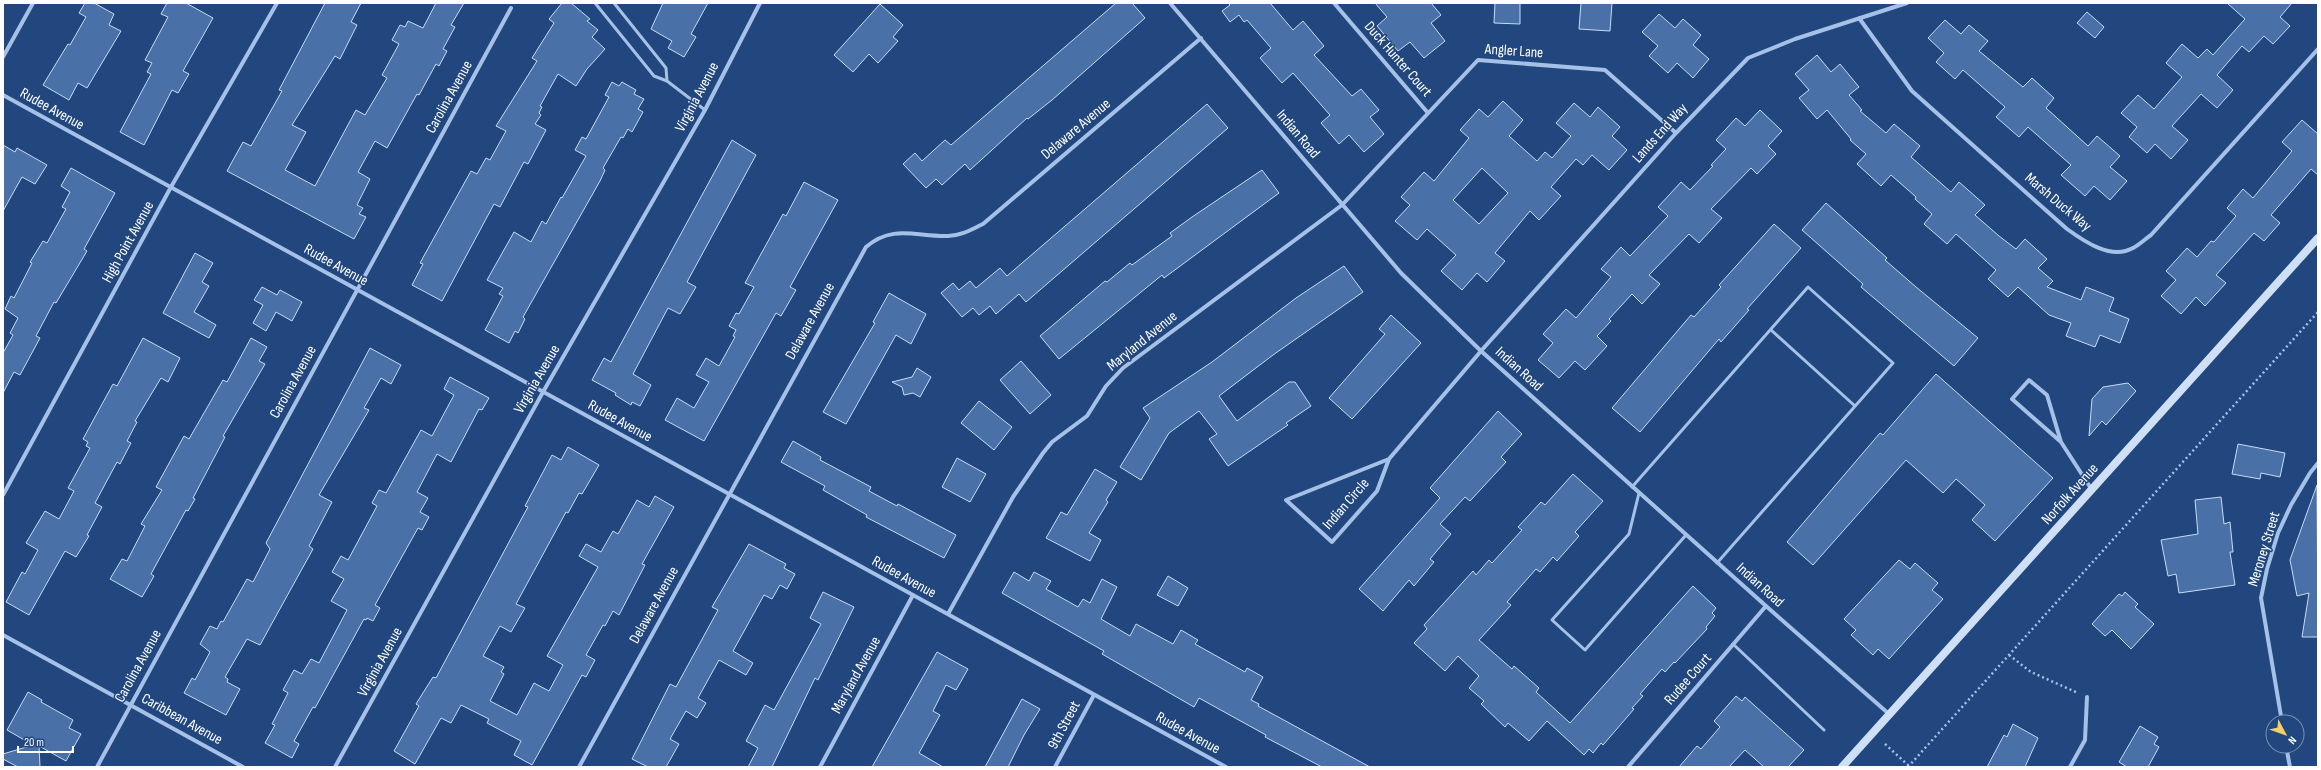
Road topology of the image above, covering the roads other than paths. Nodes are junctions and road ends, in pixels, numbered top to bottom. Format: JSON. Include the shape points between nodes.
{"nodes":[{"id":1,"x":33,"y":3,"type":"edge"},
{"id":2,"x":277,"y":3,"type":"edge"},
{"id":3,"x":595,"y":3,"type":"edge"},
{"id":4,"x":614,"y":3,"type":"edge"},
{"id":5,"x":760,"y":3,"type":"edge"},
{"id":6,"x":1170,"y":3,"type":"edge"},
{"id":7,"x":1334,"y":3,"type":"edge"},
{"id":8,"x":1906,"y":3,"type":"edge"},
{"id":9,"x":512,"y":8,"type":"dead end"},
{"id":10,"x":1859,"y":18,"type":"junction"},
{"id":11,"x":1201,"y":38,"type":"junction"},
{"id":12,"x":2318,"y":49,"type":"edge"},
{"id":13,"x":3,"y":57,"type":"edge"},
{"id":14,"x":667,"y":81,"type":"junction"},
{"id":15,"x":3,"y":95,"type":"edge"},
{"id":16,"x":705,"y":110,"type":"junction"},
{"id":17,"x":1428,"y":113,"type":"junction"},
{"id":18,"x":1676,"y":133,"type":"junction"},
{"id":19,"x":171,"y":188,"type":"junction"},
{"id":20,"x":1342,"y":205,"type":"junction"},
{"id":21,"x":2318,"y":238,"type":"edge"},
{"id":22,"x":357,"y":290,"type":"junction"},
{"id":23,"x":1771,"y":330,"type":"junction"},
{"id":24,"x":1481,"y":350,"type":"junction"},
{"id":25,"x":543,"y":392,"type":"junction"},
{"id":26,"x":1855,"y":406,"type":"junction"},
{"id":27,"x":2061,"y":442,"type":"junction"},
{"id":28,"x":1389,"y":459,"type":"junction"},
{"id":29,"x":2318,"y":463,"type":"edge"},
{"id":30,"x":1632,"y":487,"type":"junction"},
{"id":31,"x":2092,"y":490,"type":"junction"},
{"id":32,"x":1639,"y":493,"type":"junction"},
{"id":33,"x":729,"y":494,"type":"junction"},
{"id":34,"x":3,"y":495,"type":"edge"},
{"id":35,"x":1686,"y":535,"type":"junction"},
{"id":36,"x":1716,"y":562,"type":"junction"},
{"id":37,"x":913,"y":595,"type":"junction"},
{"id":38,"x":1766,"y":606,"type":"junction"},
{"id":39,"x":948,"y":614,"type":"junction"},
{"id":40,"x":3,"y":635,"type":"edge"},
{"id":41,"x":1733,"y":644,"type":"junction"},
{"id":42,"x":1094,"y":694,"type":"junction"},
{"id":43,"x":2087,"y":696,"type":"road end"},
{"id":44,"x":131,"y":704,"type":"junction"},
{"id":45,"x":1890,"y":714,"type":"junction"},
{"id":46,"x":2281,"y":714,"type":"edge"},
{"id":47,"x":1824,"y":730,"type":"dead end"},
{"id":48,"x":2288,"y":754,"type":"edge"},
{"id":49,"x":97,"y":767,"type":"edge"},
{"id":50,"x":243,"y":767,"type":"edge"},
{"id":51,"x":335,"y":767,"type":"edge"},
{"id":52,"x":579,"y":767,"type":"edge"},
{"id":53,"x":820,"y":767,"type":"edge"},
{"id":54,"x":1055,"y":767,"type":"edge"},
{"id":55,"x":1226,"y":767,"type":"edge"},
{"id":56,"x":1628,"y":767,"type":"edge"},
{"id":57,"x":1842,"y":767,"type":"edge"},
{"id":58,"x":2070,"y":767,"type":"edge"},
{"id":59,"x":2290,"y":767,"type":"edge"}],
"edges":[{"from":1,"to":13,"type":"street"},
{"from":2,"to":19,"type":"street","name":"High Point Avenue"},
{"from":3,"to":14,"type":"lane","via":[[654,76]]},
{"from":4,"to":14,"type":"lane","via":[[666,68]]},
{"from":5,"to":16,"type":"street","name":"Virginia Avenue"},
{"from":6,"to":11,"type":"street","name":"Indian Road"},
{"from":7,"to":17,"type":"street","name":"Duck Hunter Court"},
{"from":8,"to":10,"type":"street","name":"Lands End Way"},
{"from":9,"to":22,"type":"street","name":"Carolina Avenue"},
{"from":10,"to":12,"type":"street","name":"Marsh Duck Way","via":[[1912,91],[2067,229],[2095,247],[2115,253],[2133,249],[2151,235]]},
{"from":10,"to":18,"type":"street","name":"Lands End Way","via":[[1748,58]]},
{"from":11,"to":20,"type":"street","name":"Indian Road"},
{"from":11,"to":33,"type":"street","name":"Delaware Avenue","via":[[983,224],[965,233],[950,236],[893,233],[877,238],[866,247]]},
{"from":14,"to":16,"type":"lane"},
{"from":15,"to":19,"type":"street","name":"Rudee Avenue"},
{"from":16,"to":25,"type":"street","name":"Virginia Avenue"},
{"from":17,"to":18,"type":"street","name":"Angler Lane","via":[[1478,60],[1597,69],[1605,70]]},
{"from":17,"to":20,"type":"street","name":"Angler Lane"},
{"from":18,"to":24,"type":"street","name":"Lands End Way"},
{"from":19,"to":22,"type":"street","name":"Rudee Avenue"},
{"from":19,"to":34,"type":"street","name":"High Point Avenue"},
{"from":20,"to":24,"type":"street","name":"Indian Road","via":[[1401,273]]},
{"from":20,"to":39,"type":"street","name":"Maryland Avenue","via":[[1123,368],[1106,386],[1087,416],[1052,442],[1043,453],[1013,497]]},
{"from":21,"to":31,"type":"main road","name":"Norfolk Avenue"},
{"from":22,"to":25,"type":"street","name":"Rudee Avenue"},
{"from":22,"to":44,"type":"street","name":"Carolina Avenue"},
{"from":23,"to":26,"type":"lane"},
{"from":23,"to":26,"type":"lane","via":[[1808,287],[1888,358],[1893,363]]},
{"from":23,"to":30,"type":"lane"},
{"from":24,"to":28,"type":"street","name":"Indian Circle"},
{"from":24,"to":30,"type":"street","name":"Indian Road"},
{"from":25,"to":33,"type":"street","name":"Rudee Avenue"},
{"from":25,"to":51,"type":"street","name":"Virginia Avenue"},
{"from":26,"to":36,"type":"lane"},
{"from":27,"to":27,"type":"street","via":[[2047,394],[2029,380],[2012,399]]},
{"from":27,"to":31,"type":"street"},
{"from":28,"to":28,"type":"street","name":"Indian Circle","via":[[1360,471],[1286,500],[1332,542],[1377,491]]},
{"from":29,"to":46,"type":"street","name":"Meroney Street","via":[[2291,505],[2278,533],[2261,598]]},
{"from":30,"to":32,"type":"street","name":"Indian Road"},
{"from":31,"to":45,"type":"main road","name":"Norfolk Avenue"},
{"from":32,"to":35,"type":"street","name":"Indian Road"},
{"from":32,"to":35,"type":"lane","via":[[1629,534],[1552,620],[1585,650]]},
{"from":33,"to":37,"type":"street","name":"Rudee Avenue"},
{"from":33,"to":52,"type":"street","name":"Delaware Avenue"},
{"from":35,"to":36,"type":"street","name":"Indian Road"},
{"from":36,"to":38,"type":"street","name":"Indian Road"},
{"from":37,"to":39,"type":"street","name":"Rudee Avenue"},
{"from":37,"to":53,"type":"street","name":"Maryland Avenue"},
{"from":38,"to":41,"type":"street","name":"Rudee Court"},
{"from":38,"to":45,"type":"street","name":"Indian Road"},
{"from":39,"to":42,"type":"street","name":"Rudee Avenue"},
{"from":40,"to":44,"type":"street","name":"Caribbean Avenue"},
{"from":41,"to":47,"type":"lane"},
{"from":41,"to":56,"type":"street","name":"Rudee Court"},
{"from":42,"to":54,"type":"street","name":"9th Street"},
{"from":42,"to":55,"type":"street","name":"Rudee Avenue"},
{"from":43,"to":58,"type":"street","via":[[2085,740]]},
{"from":44,"to":49,"type":"street","name":"Carolina Avenue"},
{"from":44,"to":50,"type":"street","name":"Caribbean Avenue"},
{"from":45,"to":57,"type":"main road","name":"Norfolk Avenue"},
{"from":48,"to":59,"type":"street"}]}
